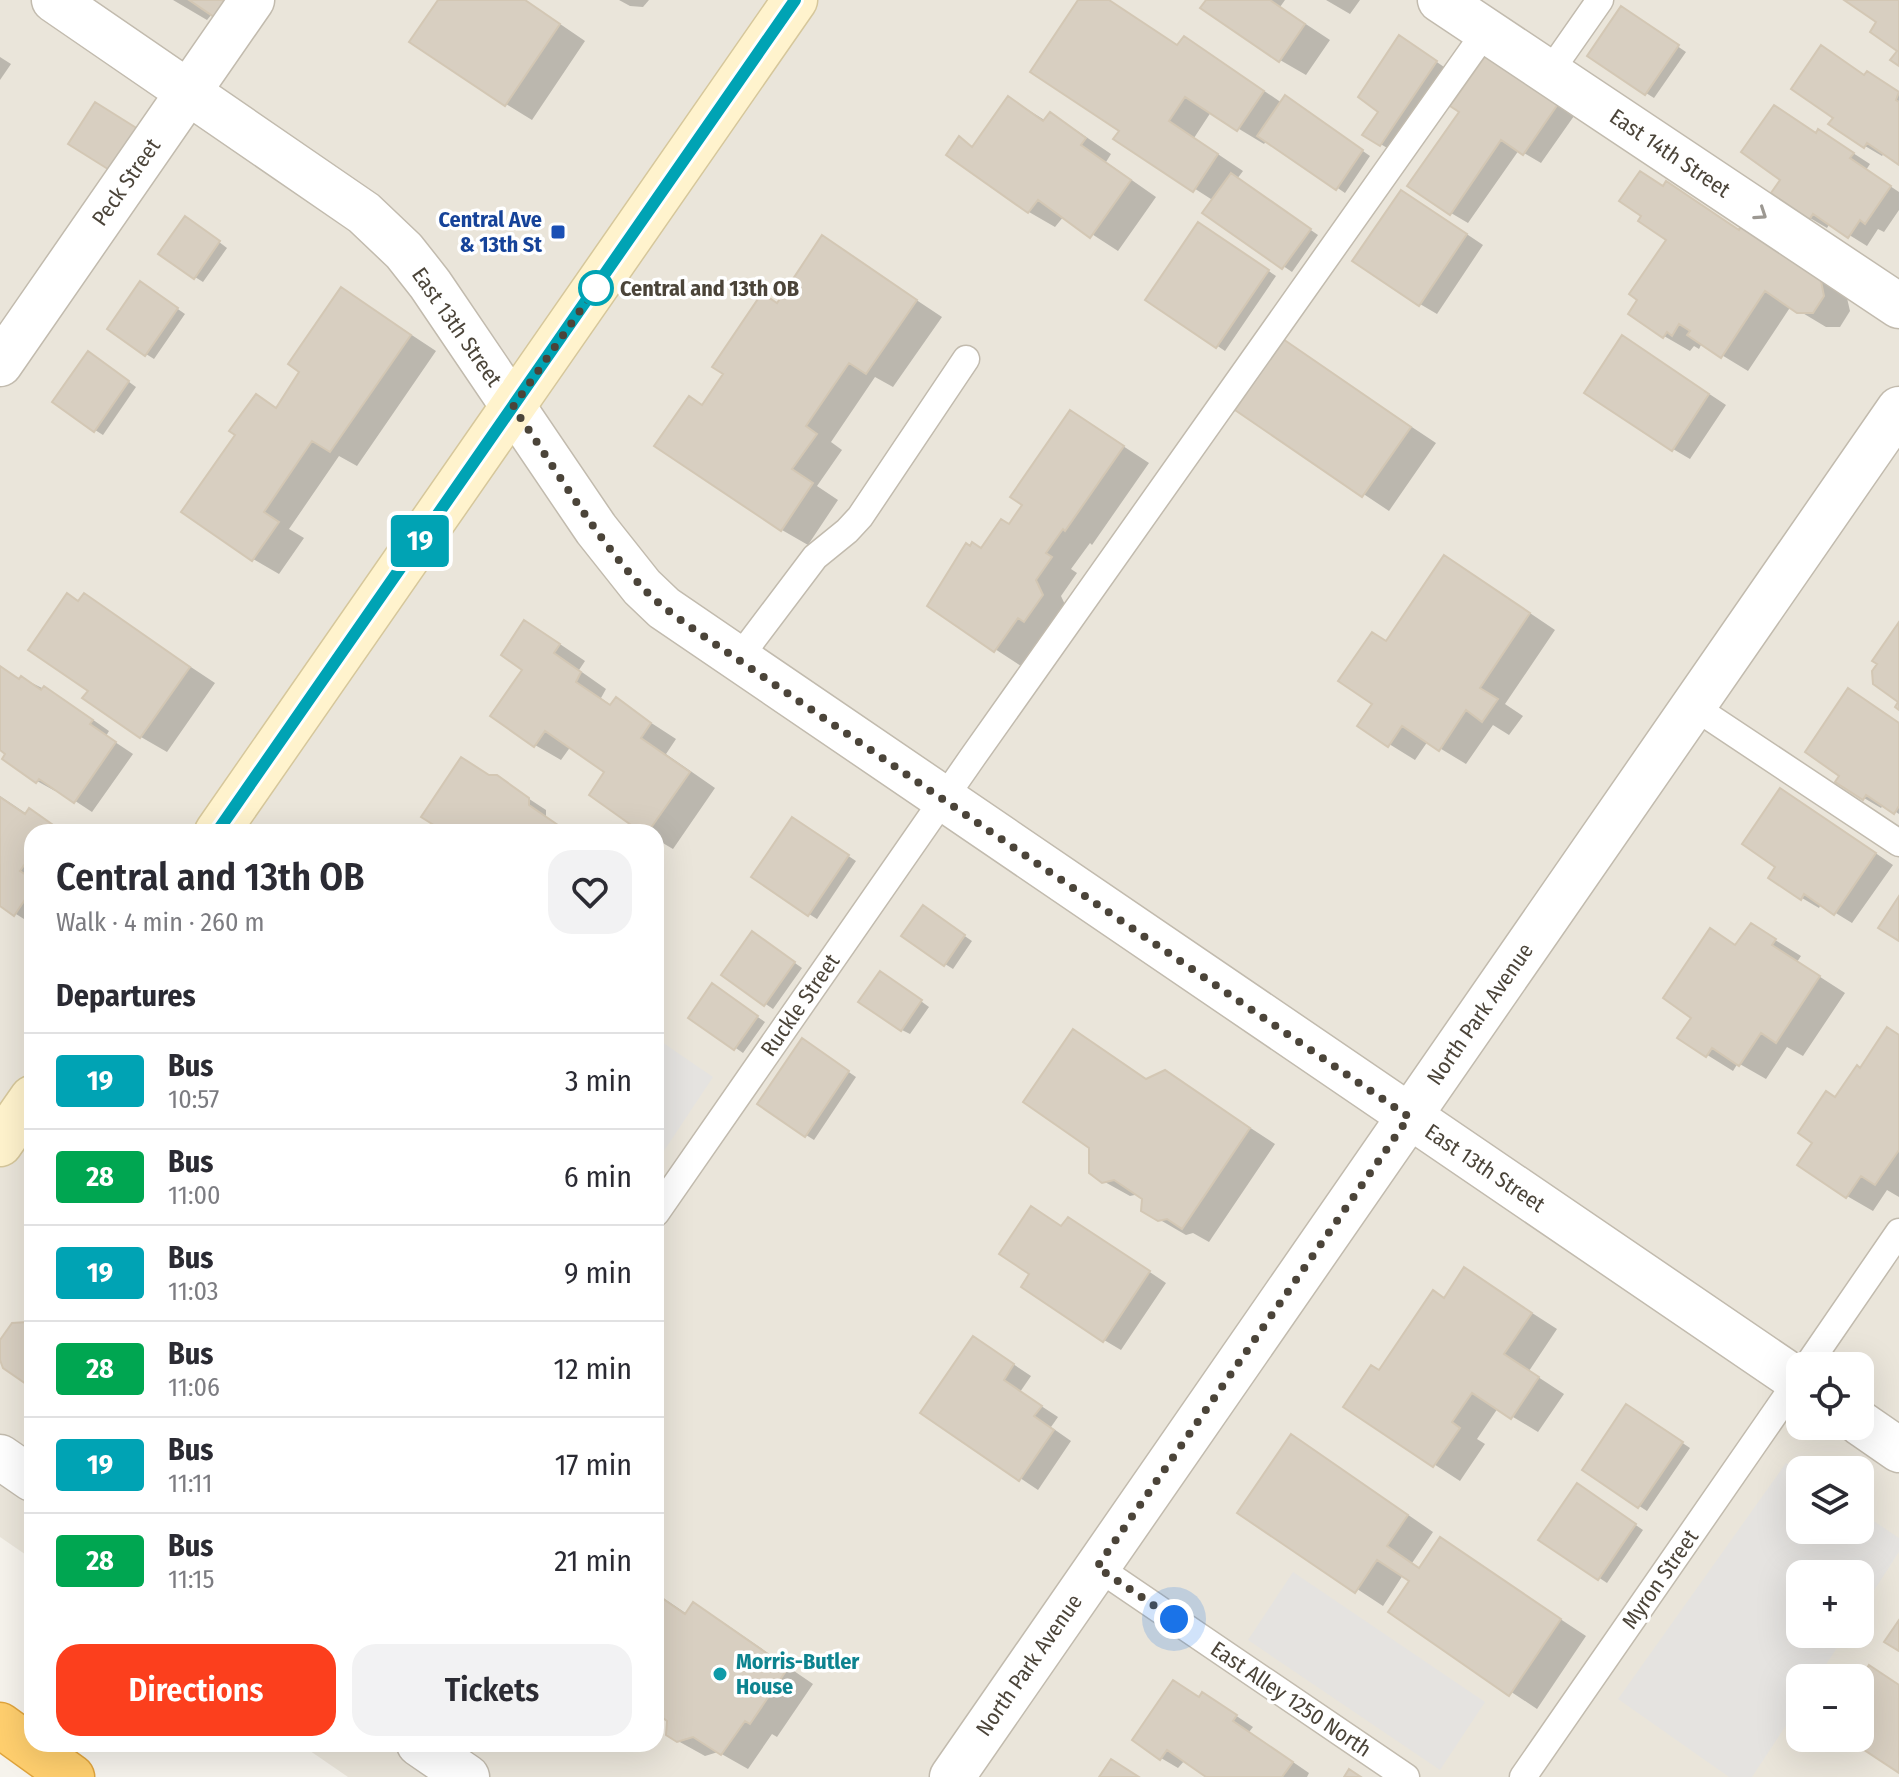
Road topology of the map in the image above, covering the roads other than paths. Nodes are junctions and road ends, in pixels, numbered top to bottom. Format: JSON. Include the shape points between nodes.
{"nodes":[{"id":1,"x":54,"y":0,"type":"edge"},
{"id":2,"x":252,"y":0,"type":"edge"},
{"id":3,"x":795,"y":0,"type":"edge"},
{"id":4,"x":1440,"y":0,"type":"edge"},
{"id":5,"x":1600,"y":0,"type":"edge"},
{"id":6,"x":1486,"y":31,"type":"junction"},
{"id":7,"x":1549,"y":73,"type":"junction"},
{"id":8,"x":188,"y":92,"type":"junction"},
{"id":9,"x":1899,"y":306,"type":"edge"},
{"id":10,"x":966,"y":359,"type":"dead end"},
{"id":11,"x":0,"y":364,"type":"edge"},
{"id":12,"x":513,"y":407,"type":"junction"},
{"id":13,"x":1899,"y":409,"type":"edge"},
{"id":14,"x":738,"y":659,"type":"junction"},
{"id":15,"x":1693,"y":706,"type":"junction"},
{"id":16,"x":944,"y":798,"type":"junction"},
{"id":17,"x":223,"y":824,"type":"edge"},
{"id":18,"x":1899,"y":843,"type":"edge"},
{"id":19,"x":24,"y":1110,"type":"edge"},
{"id":20,"x":1409,"y":1117,"type":"junction"},
{"id":21,"x":0,"y":1144,"type":"edge"},
{"id":22,"x":664,"y":1201,"type":"edge"},
{"id":23,"x":1899,"y":1232,"type":"edge"},
{"id":24,"x":1817,"y":1352,"type":"edge"},
{"id":25,"x":1786,"y":1366,"type":"edge"},
{"id":26,"x":1786,"y":1398,"type":"edge"},
{"id":27,"x":1874,"y":1433,"type":"edge"},
{"id":28,"x":1899,"y":1450,"type":"edge"},
{"id":29,"x":0,"y":1457,"type":"edge"},
{"id":30,"x":24,"y":1474,"type":"edge"},
{"id":31,"x":1097,"y":1567,"type":"junction"},
{"id":32,"x":0,"y":1725,"type":"edge"},
{"id":33,"x":24,"y":1742,"type":"edge"},
{"id":34,"x":37,"y":1752,"type":"edge"},
{"id":35,"x":431,"y":1752,"type":"edge"},
{"id":36,"x":72,"y":1777,"type":"edge"},
{"id":37,"x":467,"y":1777,"type":"edge"},
{"id":38,"x":952,"y":1777,"type":"edge"},
{"id":39,"x":1406,"y":1777,"type":"edge"},
{"id":40,"x":1523,"y":1777,"type":"edge"}],
"edges":[{"from":1,"to":8,"type":"street","name":"East 13th Street"},
{"from":2,"to":8,"type":"street","name":"Peck Street"},
{"from":3,"to":12,"type":"main road"},
{"from":4,"to":6,"type":"street","name":"East 14th Street"},
{"from":5,"to":7,"type":"lane"},
{"from":6,"to":7,"type":"street","name":"East 14th Street"},
{"from":6,"to":16,"type":"lane","name":"Ruckle Street"},
{"from":7,"to":9,"type":"street","name":"East 14th Street","one_way":true},
{"from":8,"to":11,"type":"street","name":"Peck Street"},
{"from":8,"to":12,"type":"street","name":"East 13th Street","via":[[385,231],[445,303]]},
{"from":10,"to":14,"type":"lane","via":[[860,517],[815,557]]},
{"from":12,"to":14,"type":"street","name":"East 13th Street","via":[[642,587]]},
{"from":12,"to":17,"type":"main road"},
{"from":13,"to":15,"type":"street","name":"North Park Avenue"},
{"from":14,"to":16,"type":"street","name":"East 13th Street"},
{"from":15,"to":18,"type":"lane"},
{"from":15,"to":20,"type":"street","name":"North Park Avenue"},
{"from":16,"to":20,"type":"street","name":"East 13th Street"},
{"from":16,"to":22,"type":"lane","name":"Ruckle Street"},
{"from":19,"to":21,"type":"main road"},
{"from":20,"to":25,"type":"street","name":"East 13th Street"},
{"from":20,"to":31,"type":"street","name":"North Park Avenue"},
{"from":23,"to":24,"type":"lane","name":"Myron Street"},
{"from":26,"to":40,"type":"lane","name":"Myron Street"},
{"from":27,"to":28,"type":"street"},
{"from":29,"to":30,"type":"street"},
{"from":31,"to":38,"type":"street","name":"North Park Avenue"},
{"from":31,"to":39,"type":"lane","name":"East Alley 1250 North"},
{"from":32,"to":33,"type":"highway"},
{"from":34,"to":36,"type":"highway"},
{"from":35,"to":37,"type":"street"}]}
